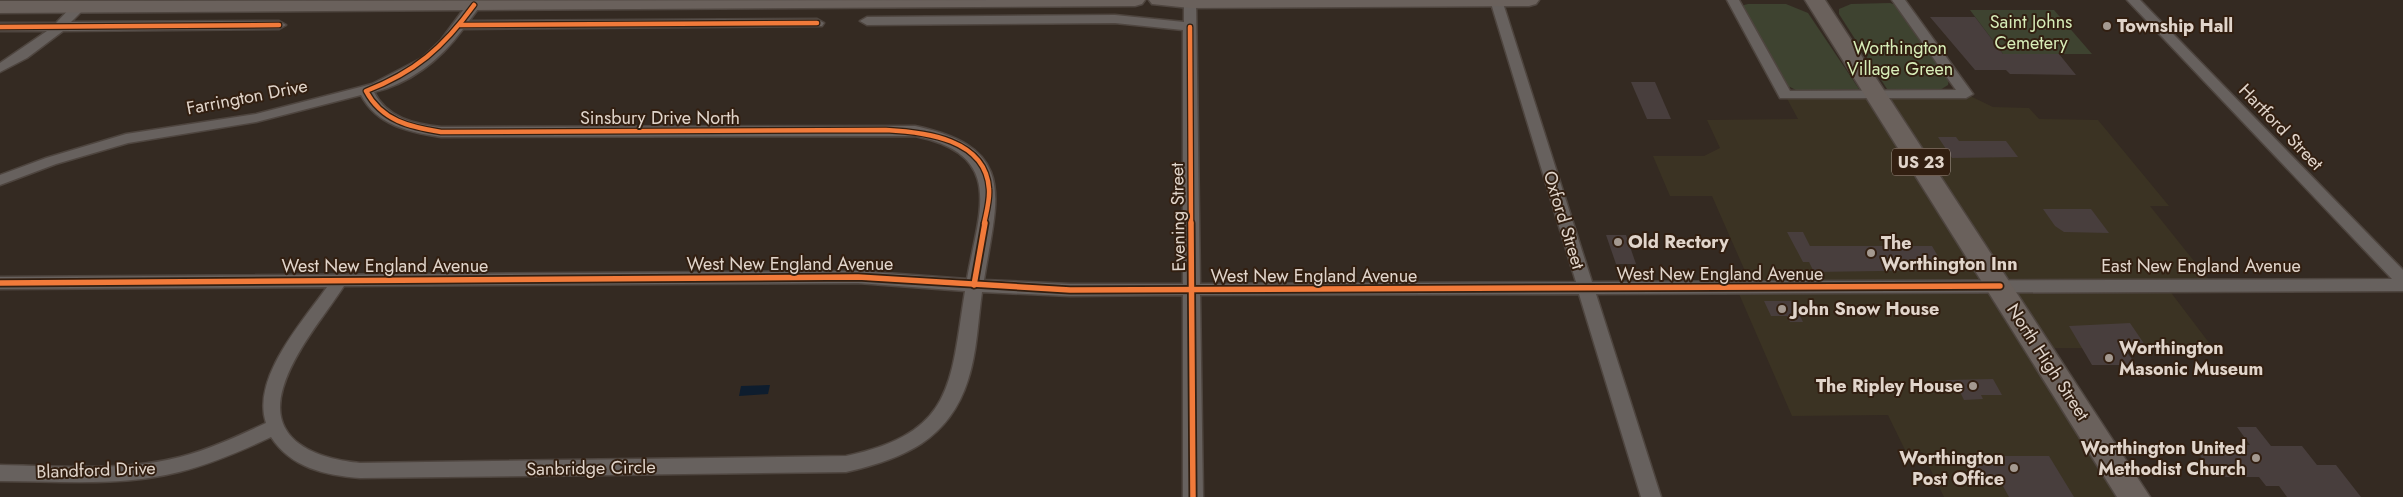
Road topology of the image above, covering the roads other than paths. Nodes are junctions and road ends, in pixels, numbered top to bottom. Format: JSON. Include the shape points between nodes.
{"nodes":[{"id":1,"x":1128,"y":0,"type":"edge"},
{"id":2,"x":1135,"y":0,"type":"edge"},
{"id":3,"x":1159,"y":0,"type":"edge"},
{"id":4,"x":1496,"y":0,"type":"edge"},
{"id":5,"x":1529,"y":0,"type":"edge"},
{"id":6,"x":1733,"y":0,"type":"edge"},
{"id":7,"x":1814,"y":0,"type":"edge"},
{"id":8,"x":1898,"y":0,"type":"edge"},
{"id":9,"x":2133,"y":0,"type":"edge"},
{"id":10,"x":1190,"y":1,"type":"edge"},
{"id":11,"x":474,"y":5,"type":"junction"},
{"id":12,"x":79,"y":7,"type":"junction"},
{"id":13,"x":0,"y":8,"type":"edge"},
{"id":14,"x":867,"y":21,"type":"dead end"},
{"id":15,"x":817,"y":22,"type":"dead end"},
{"id":16,"x":279,"y":24,"type":"dead end"},
{"id":17,"x":460,"y":25,"type":"junction"},
{"id":18,"x":0,"y":27,"type":"edge"},
{"id":19,"x":60,"y":27,"type":"junction"},
{"id":20,"x":1190,"y":27,"type":"junction"},
{"id":21,"x":0,"y":68,"type":"edge"},
{"id":22,"x":366,"y":91,"type":"junction"},
{"id":23,"x":1877,"y":95,"type":"junction"},
{"id":24,"x":966,"y":149,"type":"joint"},
{"id":25,"x":0,"y":180,"type":"edge"},
{"id":26,"x":340,"y":280,"type":"junction"},
{"id":27,"x":2403,"y":280,"type":"edge"},
{"id":28,"x":0,"y":283,"type":"edge"},
{"id":29,"x":974,"y":285,"type":"junction"},
{"id":30,"x":2403,"y":285,"type":"edge"},
{"id":31,"x":2000,"y":286,"type":"junction"},
{"id":32,"x":1586,"y":288,"type":"junction"},
{"id":33,"x":1192,"y":291,"type":"junction"},
{"id":34,"x":275,"y":427,"type":"junction"},
{"id":35,"x":0,"y":473,"type":"edge"},
{"id":36,"x":1192,"y":497,"type":"edge"},
{"id":37,"x":1651,"y":497,"type":"edge"},
{"id":38,"x":2134,"y":497,"type":"edge"}],
"edges":[{"from":1,"to":2,"type":"main road"},
{"from":1,"to":11,"type":"main road"},
{"from":3,"to":10,"type":"main road"},
{"from":4,"to":5,"type":"main road"},
{"from":4,"to":10,"type":"main road"},
{"from":4,"to":32,"type":"street","name":"Oxford Street"},
{"from":6,"to":23,"type":"street","via":[[1785,95]]},
{"from":7,"to":23,"type":"main road","name":"North High Street","number":"US 23"},
{"from":8,"to":23,"type":"street","via":[[1966,94]]},
{"from":9,"to":27,"type":"street","name":"Hartford Street"},
{"from":10,"to":20,"type":"street","name":"Evening Street"},
{"from":11,"to":12,"type":"main road"},
{"from":11,"to":17,"type":"street","name":"Farrington Drive"},
{"from":12,"to":13,"type":"main road"},
{"from":12,"to":19,"type":"street"},
{"from":14,"to":20,"type":"street","via":[[1115,19]]},
{"from":15,"to":17,"type":"street"},
{"from":16,"to":19,"type":"street"},
{"from":17,"to":22,"type":"street","name":"Farrington Drive","via":[[427,61]]},
{"from":18,"to":19,"type":"street"},
{"from":19,"to":21,"type":"street","via":[[31,51]]},
{"from":20,"to":33,"type":"street","name":"Evening Street"},
{"from":22,"to":24,"type":"street","name":"Sinsbury Drive North","via":[[378,110],[389,118],[412,127],[441,132],[915,131],[948,139]]},
{"from":22,"to":25,"type":"street","name":"Farrington Drive","via":[[256,118],[126,139]]},
{"from":23,"to":31,"type":"main road","name":"North High Street","number":"US 23"},
{"from":24,"to":29,"type":"street","name":"Sanbridge Circle","via":[[984,169],[989,189]]},
{"from":26,"to":28,"type":"street","name":"West New England Avenue"},
{"from":26,"to":29,"type":"street","name":"West New England Avenue","via":[[858,277]]},
{"from":26,"to":34,"type":"street","via":[[282,369],[271,409]]},
{"from":29,"to":33,"type":"street","name":"West New England Avenue"},
{"from":29,"to":34,"type":"street","name":"Sanbridge Circle","via":[[956,395],[945,412],[918,438],[873,459],[846,464],[354,471],[322,466],[297,454],[287,446]]},
{"from":30,"to":31,"type":"street","name":"East New England Avenue"},
{"from":31,"to":32,"type":"street","name":"West New England Avenue"},
{"from":31,"to":38,"type":"main road","name":"North High Street","number":"US 23"},
{"from":32,"to":33,"type":"street","name":"West New England Avenue"},
{"from":32,"to":37,"type":"street","name":"Oxford Street"},
{"from":33,"to":36,"type":"street","name":"Evening Street"},
{"from":34,"to":35,"type":"street","name":"Blandford Drive","via":[[218,451],[165,468],[118,472]]}]}
